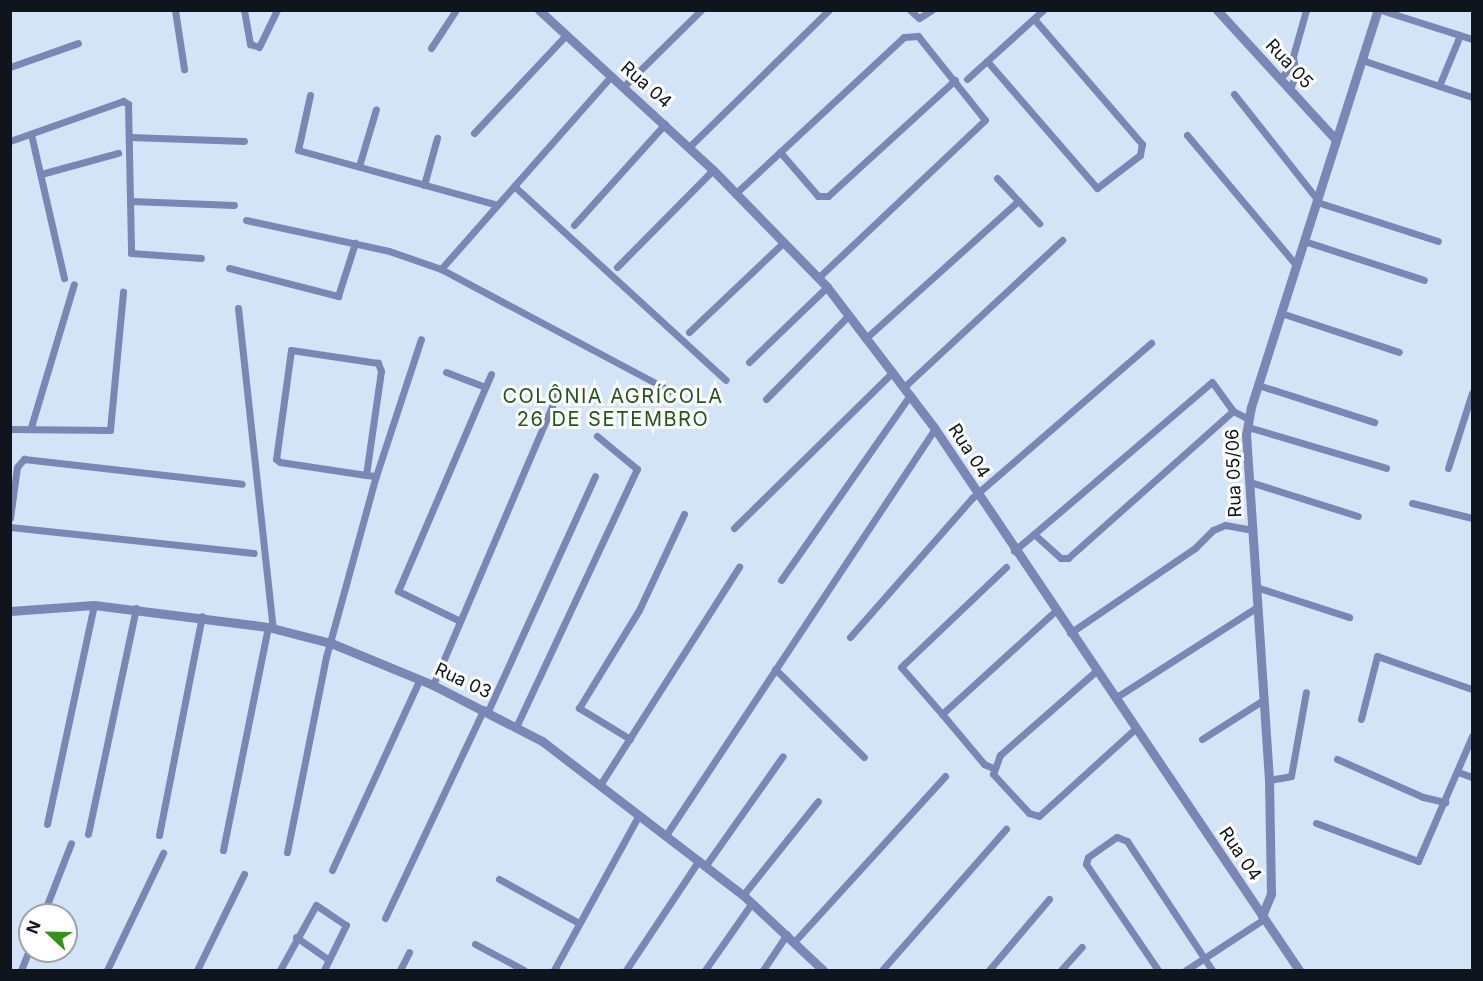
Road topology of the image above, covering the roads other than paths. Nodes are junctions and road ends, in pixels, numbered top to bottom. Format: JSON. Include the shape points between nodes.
{"nodes":[{"id":1,"x":175,"y":10,"type":"edge"},
{"id":2,"x":244,"y":10,"type":"edge"},
{"id":3,"x":277,"y":10,"type":"edge"},
{"id":4,"x":456,"y":10,"type":"edge"},
{"id":5,"x":539,"y":10,"type":"edge"},
{"id":6,"x":701,"y":10,"type":"edge"},
{"id":7,"x":830,"y":10,"type":"edge"},
{"id":8,"x":910,"y":10,"type":"edge"},
{"id":9,"x":932,"y":10,"type":"edge"},
{"id":10,"x":1043,"y":10,"type":"edge"},
{"id":11,"x":1217,"y":10,"type":"edge"},
{"id":12,"x":1306,"y":10,"type":"edge"},
{"id":13,"x":1380,"y":10,"type":"edge"},
{"id":14,"x":1034,"y":19,"type":"junction"},
{"id":15,"x":566,"y":35,"type":"junction"},
{"id":16,"x":1460,"y":35,"type":"junction"},
{"id":17,"x":1473,"y":39,"type":"edge"},
{"id":18,"x":78,"y":43,"type":"dead end"},
{"id":19,"x":431,"y":48,"type":"dead end"},
{"id":20,"x":1293,"y":54,"type":"junction"},
{"id":21,"x":1362,"y":60,"type":"junction"},
{"id":22,"x":987,"y":61,"type":"junction"},
{"id":23,"x":10,"y":67,"type":"edge"},
{"id":24,"x":184,"y":69,"type":"dead end"},
{"id":25,"x":611,"y":76,"type":"junction"},
{"id":26,"x":967,"y":79,"type":"dead end"},
{"id":27,"x":1280,"y":79,"type":"junction"},
{"id":28,"x":955,"y":80,"type":"junction"},
{"id":29,"x":1439,"y":86,"type":"junction"},
{"id":30,"x":623,"y":87,"type":"junction"},
{"id":31,"x":1290,"y":89,"type":"junction"},
{"id":32,"x":1234,"y":94,"type":"dead end"},
{"id":33,"x":310,"y":95,"type":"dead end"},
{"id":34,"x":1473,"y":97,"type":"edge"},
{"id":35,"x":376,"y":109,"type":"dead end"},
{"id":36,"x":665,"y":124,"type":"junction"},
{"id":37,"x":31,"y":134,"type":"junction"},
{"id":38,"x":474,"y":134,"type":"dead end"},
{"id":39,"x":1187,"y":135,"type":"dead end"},
{"id":40,"x":130,"y":137,"type":"junction"},
{"id":41,"x":437,"y":138,"type":"dead end"},
{"id":42,"x":1336,"y":140,"type":"junction"},
{"id":43,"x":10,"y":141,"type":"edge"},
{"id":44,"x":244,"y":141,"type":"dead end"},
{"id":45,"x":689,"y":147,"type":"junction"},
{"id":46,"x":780,"y":152,"type":"junction"},
{"id":47,"x":118,"y":153,"type":"dead end"},
{"id":48,"x":359,"y":166,"type":"junction"},
{"id":49,"x":713,"y":170,"type":"junction"},
{"id":50,"x":41,"y":174,"type":"junction"},
{"id":51,"x":997,"y":178,"type":"dead end"},
{"id":52,"x":424,"y":184,"type":"junction"},
{"id":53,"x":514,"y":186,"type":"junction"},
{"id":54,"x":736,"y":193,"type":"junction"},
{"id":55,"x":131,"y":201,"type":"junction"},
{"id":56,"x":1018,"y":201,"type":"junction"},
{"id":57,"x":1317,"y":201,"type":"junction"},
{"id":58,"x":497,"y":205,"type":"junction"},
{"id":59,"x":234,"y":206,"type":"dead end"},
{"id":60,"x":246,"y":220,"type":"dead end"},
{"id":61,"x":1040,"y":223,"type":"dead end"},
{"id":62,"x":574,"y":225,"type":"dead end"},
{"id":63,"x":1062,"y":240,"type":"dead end"},
{"id":64,"x":1304,"y":241,"type":"junction"},
{"id":65,"x":1438,"y":241,"type":"dead end"},
{"id":66,"x":784,"y":242,"type":"junction"},
{"id":67,"x":355,"y":243,"type":"junction"},
{"id":68,"x":201,"y":258,"type":"dead end"},
{"id":69,"x":1296,"y":265,"type":"junction"},
{"id":70,"x":617,"y":267,"type":"dead end"},
{"id":71,"x":229,"y":268,"type":"dead end"},
{"id":72,"x":441,"y":269,"type":"junction"},
{"id":73,"x":64,"y":278,"type":"dead end"},
{"id":74,"x":818,"y":278,"type":"junction"},
{"id":75,"x":1424,"y":280,"type":"dead end"},
{"id":76,"x":74,"y":284,"type":"dead end"},
{"id":77,"x":827,"y":287,"type":"junction"},
{"id":78,"x":123,"y":292,"type":"dead end"},
{"id":79,"x":238,"y":308,"type":"dead end"},
{"id":80,"x":1281,"y":313,"type":"junction"},
{"id":81,"x":848,"y":316,"type":"junction"},
{"id":82,"x":689,"y":332,"type":"dead end"},
{"id":83,"x":866,"y":338,"type":"junction"},
{"id":84,"x":421,"y":339,"type":"dead end"},
{"id":85,"x":1151,"y":343,"type":"dead end"},
{"id":86,"x":1399,"y":352,"type":"dead end"},
{"id":87,"x":750,"y":362,"type":"dead end"},
{"id":88,"x":446,"y":372,"type":"dead end"},
{"id":89,"x":893,"y":372,"type":"junction"},
{"id":90,"x":491,"y":374,"type":"dead end"},
{"id":91,"x":726,"y":380,"type":"dead end"},
{"id":92,"x":1258,"y":386,"type":"junction"},
{"id":93,"x":485,"y":387,"type":"junction"},
{"id":94,"x":907,"y":391,"type":"junction"},
{"id":95,"x":672,"y":392,"type":"dead end"},
{"id":96,"x":1473,"y":393,"type":"edge"},
{"id":97,"x":557,"y":394,"type":"dead end"},
{"id":98,"x":766,"y":399,"type":"dead end"},
{"id":99,"x":1233,"y":411,"type":"junction"},
{"id":100,"x":1374,"y":422,"type":"dead end"},
{"id":101,"x":1248,"y":423,"type":"junction"},
{"id":102,"x":31,"y":427,"type":"junction"},
{"id":103,"x":10,"y":429,"type":"edge"},
{"id":104,"x":935,"y":429,"type":"junction"},
{"id":105,"x":597,"y":436,"type":"dead end"},
{"id":106,"x":1386,"y":468,"type":"dead end"},
{"id":107,"x":1448,"y":468,"type":"dead end"},
{"id":108,"x":366,"y":475,"type":"junction"},
{"id":109,"x":376,"y":476,"type":"junction"},
{"id":110,"x":596,"y":476,"type":"dead end"},
{"id":111,"x":1250,"y":482,"type":"junction"},
{"id":112,"x":242,"y":484,"type":"dead end"},
{"id":113,"x":977,"y":494,"type":"junction"},
{"id":114,"x":1412,"y":503,"type":"dead end"},
{"id":115,"x":684,"y":514,"type":"dead end"},
{"id":116,"x":1358,"y":516,"type":"dead end"},
{"id":117,"x":10,"y":518,"type":"edge"},
{"id":118,"x":1473,"y":518,"type":"edge"},
{"id":119,"x":10,"y":527,"type":"edge"},
{"id":120,"x":734,"y":528,"type":"dead end"},
{"id":121,"x":1252,"y":530,"type":"junction"},
{"id":122,"x":1034,"y":534,"type":"junction"},
{"id":123,"x":1014,"y":551,"type":"junction"},
{"id":124,"x":254,"y":553,"type":"dead end"},
{"id":125,"x":739,"y":567,"type":"dead end"},
{"id":126,"x":1006,"y":567,"type":"dead end"},
{"id":127,"x":781,"y":580,"type":"dead end"},
{"id":128,"x":1256,"y":587,"type":"junction"},
{"id":129,"x":94,"y":605,"type":"junction"},
{"id":130,"x":136,"y":608,"type":"junction"},
{"id":131,"x":1256,"y":609,"type":"junction"},
{"id":132,"x":10,"y":611,"type":"edge"},
{"id":133,"x":1055,"y":611,"type":"junction"},
{"id":134,"x":202,"y":616,"type":"junction"},
{"id":135,"x":1349,"y":617,"type":"dead end"},
{"id":136,"x":460,"y":621,"type":"junction"},
{"id":137,"x":270,"y":627,"type":"junction"},
{"id":138,"x":1070,"y":633,"type":"junction"},
{"id":139,"x":850,"y":637,"type":"dead end"},
{"id":140,"x":331,"y":643,"type":"junction"},
{"id":141,"x":776,"y":669,"type":"junction"},
{"id":142,"x":1096,"y":671,"type":"junction"},
{"id":143,"x":420,"y":679,"type":"junction"},
{"id":144,"x":433,"y":685,"type":"junction"},
{"id":145,"x":1473,"y":689,"type":"edge"},
{"id":146,"x":1306,"y":693,"type":"dead end"},
{"id":147,"x":1115,"y":698,"type":"junction"},
{"id":148,"x":1260,"y":702,"type":"junction"},
{"id":149,"x":486,"y":710,"type":"junction"},
{"id":150,"x":942,"y":714,"type":"junction"},
{"id":151,"x":1361,"y":719,"type":"dead end"},
{"id":152,"x":516,"y":727,"type":"junction"},
{"id":153,"x":1135,"y":729,"type":"junction"},
{"id":154,"x":1473,"y":736,"type":"edge"},
{"id":155,"x":630,"y":739,"type":"junction"},
{"id":156,"x":1202,"y":739,"type":"dead end"},
{"id":157,"x":783,"y":756,"type":"dead end"},
{"id":158,"x":864,"y":757,"type":"dead end"},
{"id":159,"x":1337,"y":759,"type":"dead end"},
{"id":160,"x":993,"y":768,"type":"junction"},
{"id":161,"x":1458,"y":772,"type":"junction"},
{"id":162,"x":945,"y":776,"type":"dead end"},
{"id":163,"x":1473,"y":777,"type":"edge"},
{"id":164,"x":1269,"y":780,"type":"junction"},
{"id":165,"x":600,"y":785,"type":"junction"},
{"id":166,"x":818,"y":801,"type":"dead end"},
{"id":167,"x":1445,"y":802,"type":"junction"},
{"id":168,"x":639,"y":815,"type":"junction"},
{"id":169,"x":1316,"y":823,"type":"dead end"},
{"id":170,"x":47,"y":824,"type":"dead end"},
{"id":171,"x":1006,"y":829,"type":"dead end"},
{"id":172,"x":88,"y":834,"type":"dead end"},
{"id":173,"x":159,"y":835,"type":"dead end"},
{"id":174,"x":666,"y":835,"type":"junction"},
{"id":175,"x":71,"y":843,"type":"dead end"},
{"id":176,"x":223,"y":850,"type":"dead end"},
{"id":177,"x":287,"y":852,"type":"dead end"},
{"id":178,"x":163,"y":854,"type":"dead end"},
{"id":179,"x":702,"y":862,"type":"junction"},
{"id":180,"x":332,"y":870,"type":"dead end"},
{"id":181,"x":244,"y":874,"type":"dead end"},
{"id":182,"x":499,"y":879,"type":"dead end"},
{"id":183,"x":743,"y":895,"type":"junction"},
{"id":184,"x":1049,"y":899,"type":"dead end"},
{"id":185,"x":48,"y":903,"type":"edge"},
{"id":186,"x":753,"y":903,"type":"junction"},
{"id":187,"x":1263,"y":917,"type":"junction"},
{"id":188,"x":385,"y":918,"type":"dead end"},
{"id":189,"x":579,"y":923,"type":"junction"},
{"id":190,"x":296,"y":937,"type":"junction"},
{"id":191,"x":791,"y":938,"type":"junction"},
{"id":192,"x":476,"y":944,"type":"dead end"},
{"id":193,"x":1082,"y":947,"type":"dead end"},
{"id":194,"x":409,"y":952,"type":"dead end"},
{"id":195,"x":1204,"y":958,"type":"junction"},
{"id":196,"x":329,"y":960,"type":"junction"},
{"id":197,"x":107,"y":970,"type":"edge"},
{"id":198,"x":197,"y":970,"type":"edge"},
{"id":199,"x":280,"y":970,"type":"edge"},
{"id":200,"x":324,"y":970,"type":"edge"},
{"id":201,"x":400,"y":970,"type":"edge"},
{"id":202,"x":524,"y":970,"type":"edge"},
{"id":203,"x":554,"y":970,"type":"edge"},
{"id":204,"x":626,"y":970,"type":"edge"},
{"id":205,"x":705,"y":970,"type":"edge"},
{"id":206,"x":763,"y":970,"type":"edge"},
{"id":207,"x":823,"y":970,"type":"edge"},
{"id":208,"x":882,"y":970,"type":"edge"},
{"id":209,"x":989,"y":970,"type":"edge"},
{"id":210,"x":1061,"y":970,"type":"edge"},
{"id":211,"x":1158,"y":970,"type":"edge"},
{"id":212,"x":1186,"y":970,"type":"edge"},
{"id":213,"x":1212,"y":970,"type":"edge"},
{"id":214,"x":1299,"y":970,"type":"edge"}],
"edges":[{"from":1,"to":24,"type":"street"},
{"from":2,"to":3,"type":"street","via":[[250,45],[259,47]]},
{"from":4,"to":19,"type":"street"},
{"from":5,"to":15,"type":"street","name":"Rua 04"},
{"from":6,"to":30,"type":"street"},
{"from":7,"to":45,"type":"street"},
{"from":8,"to":9,"type":"street","via":[[919,18]]},
{"from":10,"to":14,"type":"street"},
{"from":11,"to":27,"type":"street","name":"Rua 05"},
{"from":12,"to":20,"type":"street"},
{"from":13,"to":16,"type":"street"},
{"from":13,"to":21,"type":"street","name":"Rua 05/06"},
{"from":14,"to":22,"type":"street"},
{"from":14,"to":22,"type":"street","via":[[1142,144],[1140,155],[1097,188]]},
{"from":15,"to":25,"type":"street","name":"Rua 04"},
{"from":15,"to":38,"type":"street"},
{"from":16,"to":17,"type":"street"},
{"from":16,"to":29,"type":"street"},
{"from":18,"to":23,"type":"street"},
{"from":20,"to":27,"type":"street"},
{"from":20,"to":31,"type":"street","via":[[1296,73]]},
{"from":21,"to":29,"type":"street"},
{"from":21,"to":42,"type":"street","name":"Rua 05/06"},
{"from":22,"to":26,"type":"street"},
{"from":25,"to":30,"type":"street","name":"Rua 04"},
{"from":25,"to":53,"type":"street"},
{"from":27,"to":31,"type":"street","name":"Rua 05"},
{"from":28,"to":46,"type":"street","via":[[828,196],[818,196]]},
{"from":28,"to":46,"type":"street","via":[[911,33]]},
{"from":28,"to":74,"type":"street","via":[[984,116],[981,128]]},
{"from":29,"to":34,"type":"street"},
{"from":30,"to":36,"type":"street","name":"Rua 04"},
{"from":31,"to":42,"type":"street","name":"Rua 05"},
{"from":32,"to":57,"type":"street"},
{"from":33,"to":48,"type":"street","via":[[298,150]]},
{"from":35,"to":48,"type":"street"},
{"from":36,"to":45,"type":"street","name":"Rua 04"},
{"from":36,"to":62,"type":"street"},
{"from":37,"to":40,"type":"street","via":[[123,102],[130,109]]},
{"from":37,"to":43,"type":"street"},
{"from":37,"to":50,"type":"street"},
{"from":39,"to":69,"type":"street"},
{"from":40,"to":44,"type":"street"},
{"from":40,"to":55,"type":"street"},
{"from":41,"to":52,"type":"street"},
{"from":42,"to":57,"type":"street","name":"Rua 05/06"},
{"from":45,"to":49,"type":"street","name":"Rua 04"},
{"from":46,"to":54,"type":"street"},
{"from":47,"to":50,"type":"street"},
{"from":48,"to":52,"type":"street"},
{"from":49,"to":54,"type":"street","name":"Rua 04"},
{"from":49,"to":70,"type":"street"},
{"from":50,"to":73,"type":"street"},
{"from":51,"to":56,"type":"street"},
{"from":52,"to":58,"type":"street"},
{"from":53,"to":58,"type":"street"},
{"from":53,"to":91,"type":"street"},
{"from":54,"to":66,"type":"street","name":"Rua 04"},
{"from":55,"to":59,"type":"street"},
{"from":55,"to":68,"type":"street","via":[[133,256]]},
{"from":56,"to":61,"type":"street"},
{"from":56,"to":83,"type":"street"},
{"from":57,"to":64,"type":"street","name":"Rua 05/06"},
{"from":57,"to":65,"type":"street"},
{"from":58,"to":72,"type":"street"},
{"from":60,"to":67,"type":"street","via":[[301,236]]},
{"from":63,"to":94,"type":"street"},
{"from":64,"to":69,"type":"street","name":"Rua 05/06"},
{"from":64,"to":75,"type":"street"},
{"from":66,"to":74,"type":"street","name":"Rua 04"},
{"from":66,"to":82,"type":"street"},
{"from":67,"to":71,"type":"street","via":[[338,296]]},
{"from":67,"to":72,"type":"street"},
{"from":69,"to":80,"type":"street","name":"Rua 05/06"},
{"from":72,"to":95,"type":"street"},
{"from":74,"to":77,"type":"street","name":"Rua 04"},
{"from":76,"to":102,"type":"street"},
{"from":77,"to":81,"type":"street","name":"Rua 04"},
{"from":77,"to":87,"type":"street"},
{"from":78,"to":102,"type":"street","via":[[110,430]]},
{"from":79,"to":137,"type":"street"},
{"from":80,"to":86,"type":"street"},
{"from":80,"to":92,"type":"street","name":"Rua 05/06"},
{"from":81,"to":83,"type":"street","name":"Rua 04"},
{"from":81,"to":98,"type":"street"},
{"from":83,"to":89,"type":"street","name":"Rua 04"},
{"from":84,"to":109,"type":"street"},
{"from":85,"to":113,"type":"street"},
{"from":88,"to":93,"type":"street"},
{"from":89,"to":94,"type":"street","name":"Rua 04"},
{"from":89,"to":120,"type":"street"},
{"from":90,"to":93,"type":"street"},
{"from":92,"to":100,"type":"street"},
{"from":92,"to":101,"type":"street","name":"Rua 05/06"},
{"from":93,"to":136,"type":"street","via":[[398,591]]},
{"from":94,"to":104,"type":"street","name":"Rua 04"},
{"from":94,"to":127,"type":"street"},
{"from":96,"to":107,"type":"street"},
{"from":97,"to":136,"type":"street"},
{"from":99,"to":101,"type":"street"},
{"from":99,"to":122,"type":"street","via":[[1068,558],[1061,558]]},
{"from":99,"to":122,"type":"street","via":[[1212,382]]},
{"from":101,"to":106,"type":"street"},
{"from":101,"to":111,"type":"street","name":"Rua 05/06"},
{"from":102,"to":103,"type":"street"},
{"from":104,"to":113,"type":"street","name":"Rua 04"},
{"from":104,"to":141,"type":"street"},
{"from":105,"to":152,"type":"street","via":[[637,469]]},
{"from":108,"to":108,"type":"street","via":[[276,459],[291,350],[378,363],[381,371]]},
{"from":108,"to":109,"type":"street"},
{"from":109,"to":140,"type":"street"},
{"from":110,"to":149,"type":"street"},
{"from":111,"to":116,"type":"street"},
{"from":111,"to":121,"type":"street","name":"Rua 05/06"},
{"from":112,"to":117,"type":"street","via":[[24,459],[17,467]]},
{"from":113,"to":123,"type":"street","name":"Rua 04"},
{"from":113,"to":139,"type":"street"},
{"from":114,"to":118,"type":"street"},
{"from":115,"to":155,"type":"street","via":[[639,609],[579,708]]},
{"from":119,"to":124,"type":"street"},
{"from":121,"to":128,"type":"street","name":"Rua 05/06"},
{"from":121,"to":138,"type":"street","via":[[1225,525],[1213,530],[1196,548]]},
{"from":122,"to":123,"type":"street"},
{"from":123,"to":133,"type":"street","name":"Rua 04"},
{"from":125,"to":155,"type":"street"},
{"from":126,"to":150,"type":"street","via":[[901,667]]},
{"from":128,"to":131,"type":"street","name":"Rua 05/06"},
{"from":128,"to":135,"type":"street"},
{"from":129,"to":130,"type":"street","name":"Rua 03"},
{"from":129,"to":132,"type":"street","name":"Rua 03"},
{"from":129,"to":170,"type":"street"},
{"from":130,"to":134,"type":"street","name":"Rua 03"},
{"from":130,"to":172,"type":"street"},
{"from":131,"to":147,"type":"street"},
{"from":131,"to":148,"type":"street","name":"Rua 05/06"},
{"from":133,"to":138,"type":"street","name":"Rua 04"},
{"from":133,"to":150,"type":"street"},
{"from":134,"to":137,"type":"street","name":"Rua 03"},
{"from":134,"to":173,"type":"street"},
{"from":136,"to":144,"type":"street"},
{"from":137,"to":140,"type":"street","name":"Rua 03"},
{"from":137,"to":176,"type":"street"},
{"from":138,"to":142,"type":"street","name":"Rua 04"},
{"from":140,"to":143,"type":"street","name":"Rua 03"},
{"from":140,"to":177,"type":"street"},
{"from":141,"to":158,"type":"street"},
{"from":141,"to":174,"type":"street"},
{"from":142,"to":147,"type":"street","name":"Rua 04"},
{"from":142,"to":160,"type":"street","via":[[1000,755]]},
{"from":143,"to":144,"type":"street","name":"Rua 03"},
{"from":143,"to":180,"type":"street"},
{"from":144,"to":149,"type":"street","name":"Rua 03"},
{"from":145,"to":151,"type":"street","via":[[1377,656]]},
{"from":146,"to":164,"type":"street","via":[[1291,776]]},
{"from":147,"to":153,"type":"street","name":"Rua 04"},
{"from":148,"to":156,"type":"street"},
{"from":148,"to":164,"type":"street","name":"Rua 05/06"},
{"from":149,"to":152,"type":"street","name":"Rua 03"},
{"from":149,"to":188,"type":"street"},
{"from":150,"to":160,"type":"street","via":[[984,764]]},
{"from":152,"to":165,"type":"street","name":"Rua 03"},
{"from":153,"to":160,"type":"street","via":[[1039,816],[1029,813]]},
{"from":153,"to":187,"type":"street","name":"Rua 04"},
{"from":154,"to":161,"type":"street"},
{"from":155,"to":165,"type":"street"},
{"from":157,"to":179,"type":"street"},
{"from":159,"to":167,"type":"street","via":[[1423,797]]},
{"from":161,"to":163,"type":"street"},
{"from":161,"to":167,"type":"street"},
{"from":162,"to":191,"type":"street"},
{"from":164,"to":187,"type":"street","name":"Rua 05/06","via":[[1271,894]]},
{"from":165,"to":168,"type":"street","name":"Rua 03"},
{"from":166,"to":183,"type":"street"},
{"from":167,"to":169,"type":"street","via":[[1418,861]]},
{"from":168,"to":174,"type":"street","name":"Rua 03"},
{"from":168,"to":189,"type":"street"},
{"from":171,"to":208,"type":"street"},
{"from":174,"to":179,"type":"street","name":"Rua 03"},
{"from":175,"to":185,"type":"street"},
{"from":178,"to":197,"type":"street"},
{"from":179,"to":183,"type":"street","name":"Rua 03"},
{"from":179,"to":204,"type":"street"},
{"from":181,"to":198,"type":"street"},
{"from":182,"to":189,"type":"street"},
{"from":183,"to":186,"type":"street","name":"Rua 03"},
{"from":184,"to":209,"type":"street"},
{"from":186,"to":191,"type":"street","name":"Rua 03"},
{"from":186,"to":205,"type":"street"},
{"from":187,"to":195,"type":"street"},
{"from":187,"to":214,"type":"street","name":"Rua 04"},
{"from":189,"to":203,"type":"street"},
{"from":190,"to":196,"type":"street"},
{"from":190,"to":196,"type":"street","via":[[316,905],[345,921]]},
{"from":190,"to":199,"type":"street"},
{"from":191,"to":206,"type":"street"},
{"from":191,"to":207,"type":"street","name":"Rua 03"},
{"from":192,"to":202,"type":"street"},
{"from":193,"to":210,"type":"street"},
{"from":194,"to":201,"type":"street"},
{"from":195,"to":211,"type":"street","via":[[1127,841],[1118,837],[1088,856],[1086,864]]},
{"from":195,"to":212,"type":"street"},
{"from":195,"to":213,"type":"street"},
{"from":196,"to":200,"type":"street"}]}
